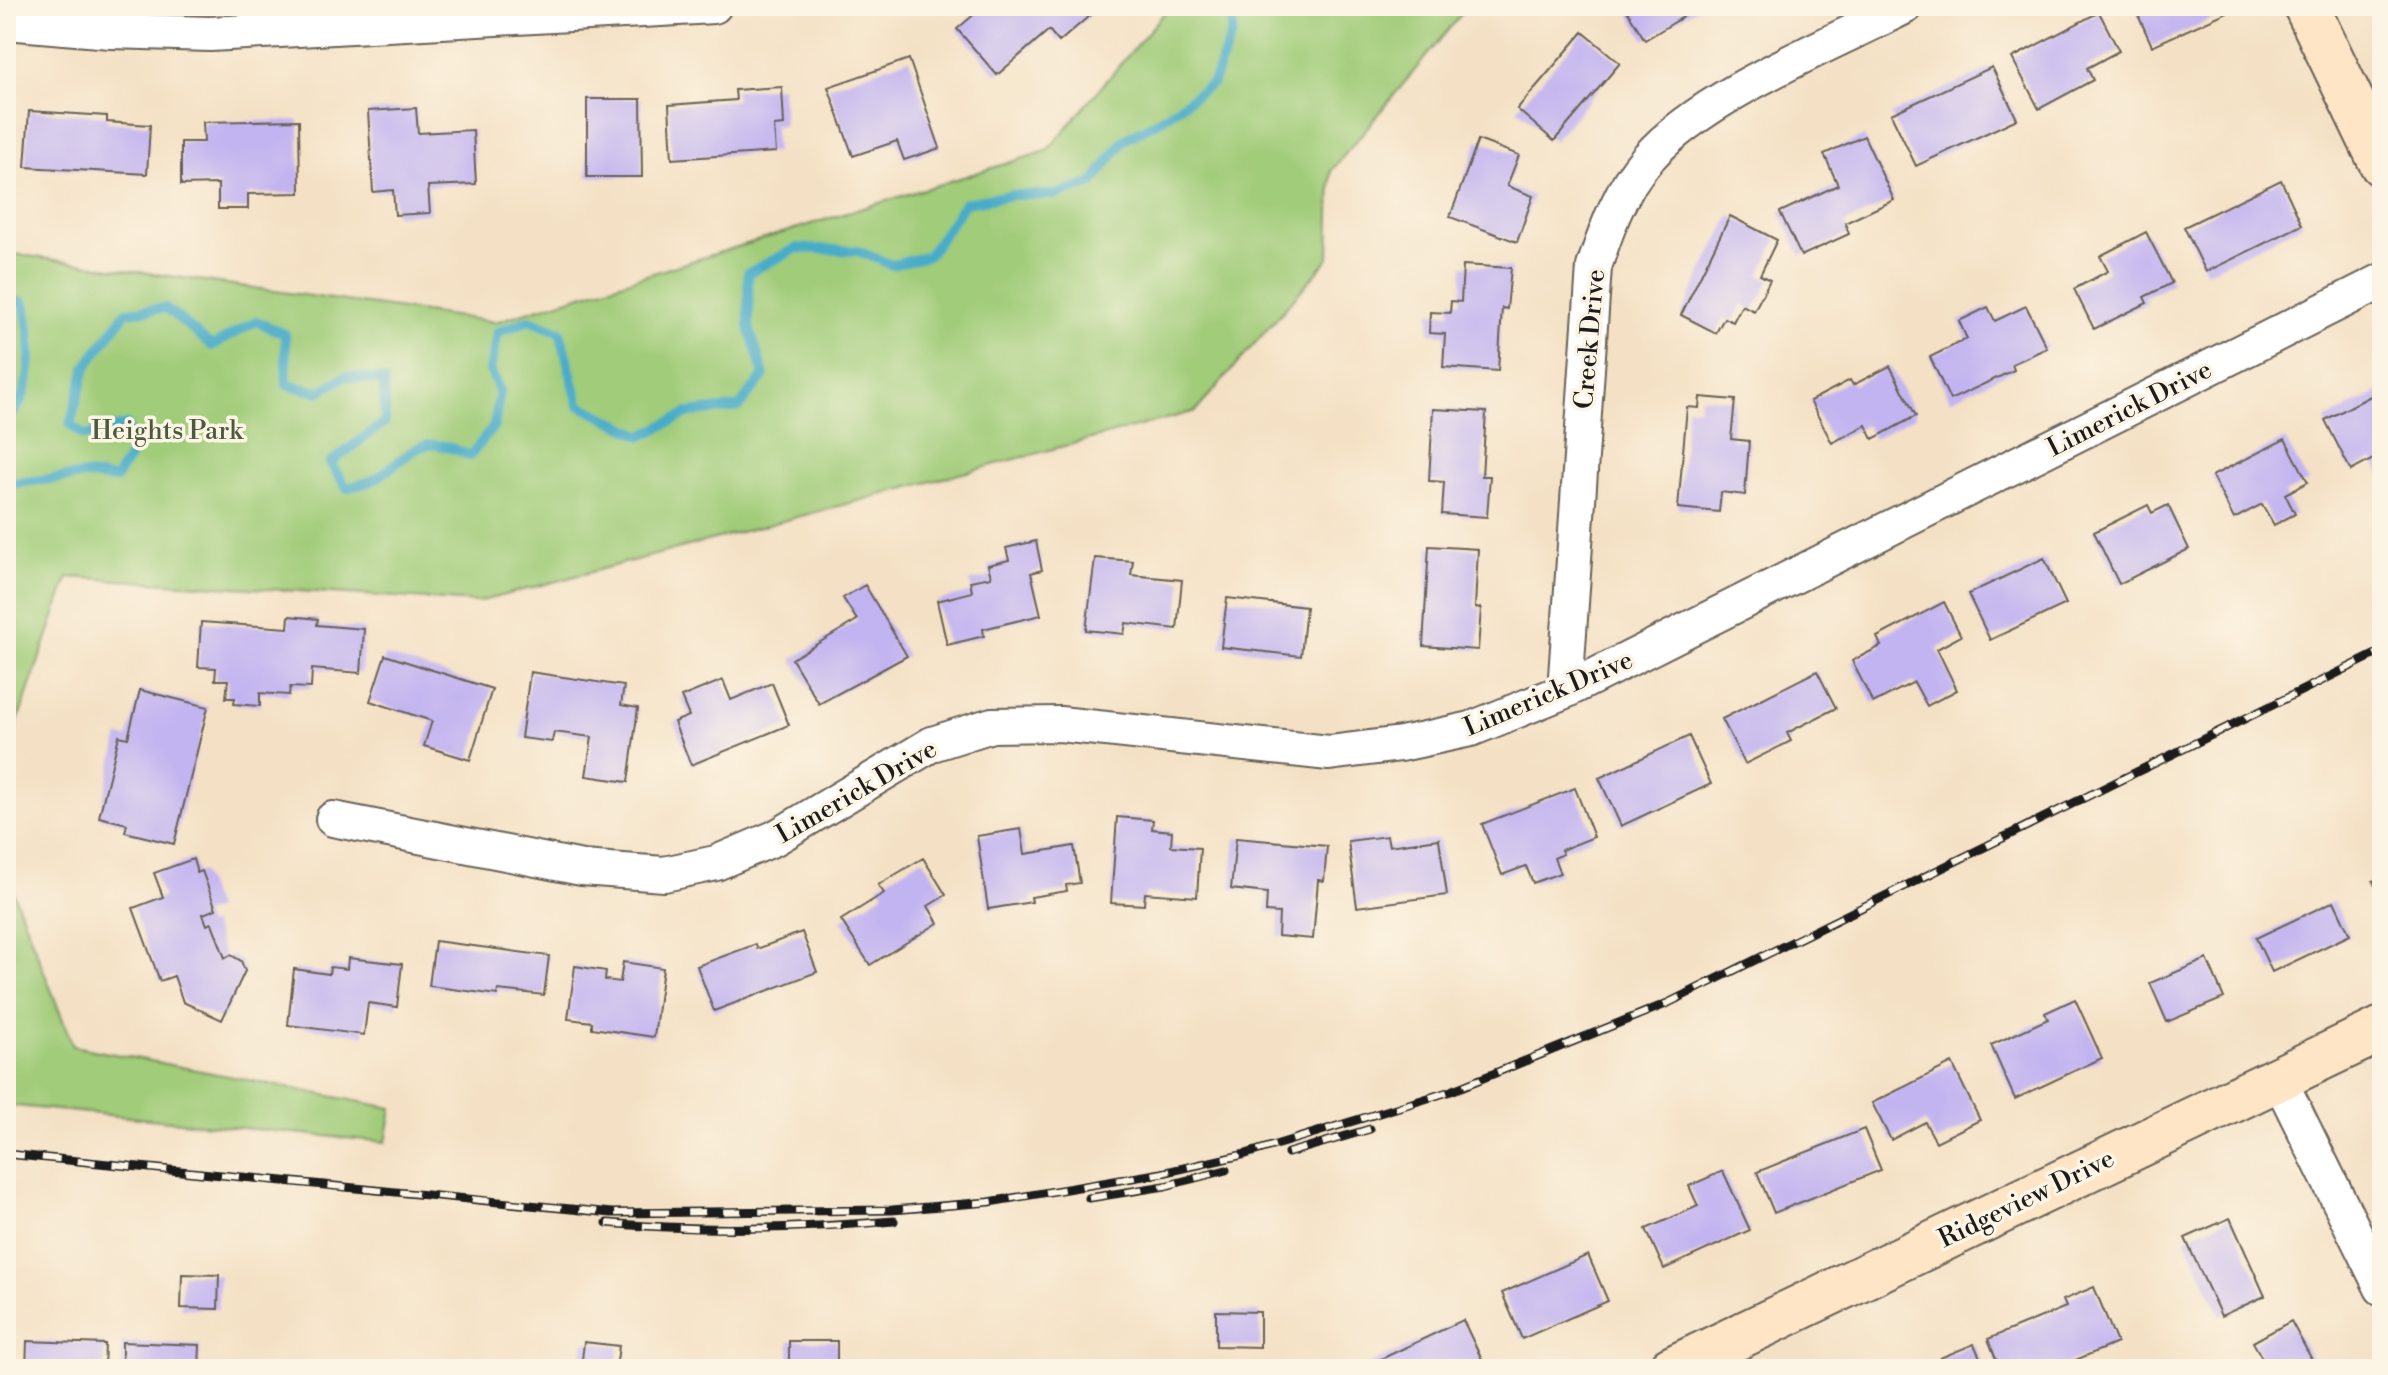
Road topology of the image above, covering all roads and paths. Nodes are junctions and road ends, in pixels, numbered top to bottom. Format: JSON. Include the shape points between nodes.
{"nodes":[{"id":1,"x":714,"y":6,"type":"edge"},
{"id":2,"x":1906,"y":6,"type":"edge"},
{"id":3,"x":2306,"y":6,"type":"edge"},
{"id":4,"x":393,"y":16,"type":"edge"},
{"id":5,"x":6,"y":22,"type":"edge"},
{"id":6,"x":2382,"y":164,"type":"edge"},
{"id":7,"x":2382,"y":281,"type":"edge"},
{"id":8,"x":1565,"y":691,"type":"junction"},
{"id":9,"x":333,"y":819,"type":"dead end"},
{"id":10,"x":2382,"y":1029,"type":"edge"},
{"id":11,"x":2278,"y":1077,"type":"junction"},
{"id":12,"x":2382,"y":1288,"type":"edge"},
{"id":13,"x":1671,"y":1369,"type":"edge"}],
"edges":[{"from":1,"to":4,"type":"street"},
{"from":2,"to":8,"type":"street","name":"Creek Drive","via":[[1693,117],[1647,158],[1614,208],[1594,267]]},
{"from":3,"to":6,"type":"street"},
{"from":4,"to":5,"type":"street","via":[[210,34]]},
{"from":7,"to":8,"type":"street","name":"Limerick Drive"},
{"from":8,"to":9,"type":"street","name":"Limerick Drive","via":[[1471,729],[1329,753],[1060,724],[992,725],[932,744],[775,838],[716,863],[664,874],[582,868]]},
{"from":10,"to":11,"type":"street","name":"Ridgeview Drive"},
{"from":11,"to":12,"type":"street"},
{"from":11,"to":13,"type":"street","name":"Ridgeview Drive"}]}
